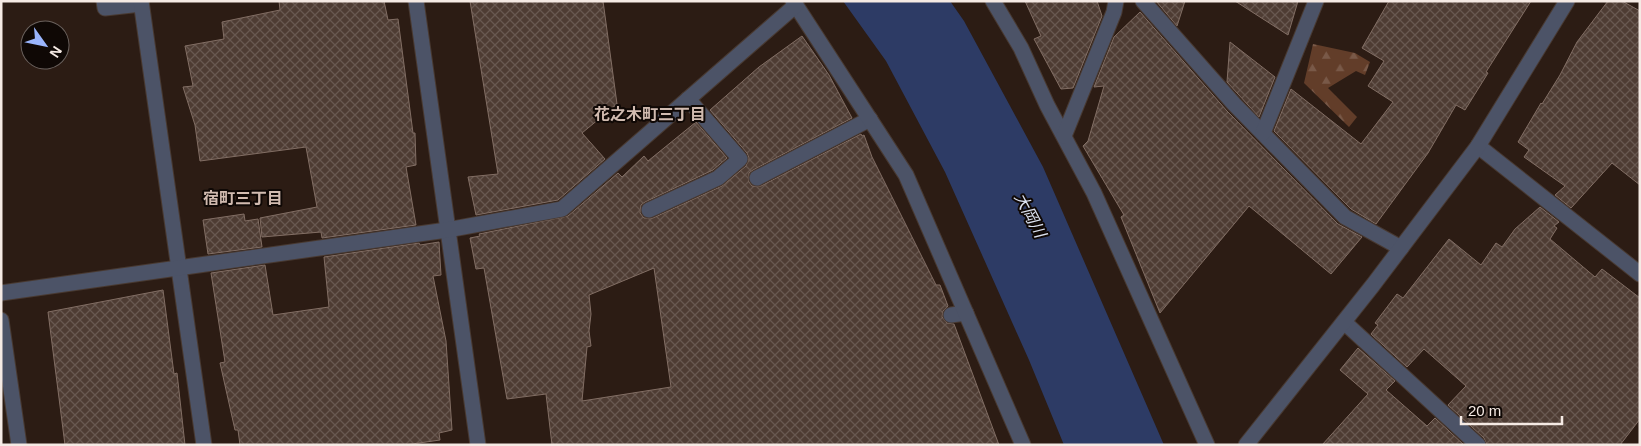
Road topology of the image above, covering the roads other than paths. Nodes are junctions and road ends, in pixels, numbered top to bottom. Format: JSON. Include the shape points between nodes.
{"nodes":[{"id":1,"x":104,"y":1,"type":"edge"},
{"id":2,"x":416,"y":1,"type":"edge"},
{"id":3,"x":993,"y":1,"type":"edge"},
{"id":4,"x":1116,"y":1,"type":"edge"},
{"id":5,"x":1143,"y":1,"type":"edge"},
{"id":6,"x":1316,"y":1,"type":"edge"},
{"id":7,"x":1567,"y":1,"type":"edge"},
{"id":8,"x":141,"y":3,"type":"edge"},
{"id":9,"x":794,"y":3,"type":"edge"},
{"id":10,"x":688,"y":99,"type":"junction"},
{"id":11,"x":870,"y":119,"type":"junction"},
{"id":12,"x":1263,"y":133,"type":"junction"},
{"id":13,"x":1064,"y":136,"type":"junction"},
{"id":14,"x":1478,"y":146,"type":"junction"},
{"id":15,"x":757,"y":178,"type":"dead end"},
{"id":16,"x":649,"y":210,"type":"dead end"},
{"id":17,"x":447,"y":230,"type":"junction"},
{"id":18,"x":1401,"y":248,"type":"junction"},
{"id":19,"x":179,"y":267,"type":"junction"},
{"id":20,"x":1640,"y":274,"type":"edge"},
{"id":21,"x":1,"y":293,"type":"edge"},
{"id":22,"x":1,"y":320,"type":"edge"},
{"id":23,"x":1344,"y":322,"type":"junction"},
{"id":24,"x":19,"y":445,"type":"edge"},
{"id":25,"x":204,"y":445,"type":"edge"},
{"id":26,"x":478,"y":445,"type":"edge"},
{"id":27,"x":1023,"y":445,"type":"edge"},
{"id":28,"x":1207,"y":445,"type":"edge"},
{"id":29,"x":1246,"y":445,"type":"edge"},
{"id":30,"x":1478,"y":445,"type":"edge"}],
"edges":[{"from":1,"to":8,"type":"street","via":[[105,8]]},
{"from":2,"to":17,"type":"street"},
{"from":3,"to":13,"type":"street","via":[[1021,48]]},
{"from":4,"to":13,"type":"street"},
{"from":5,"to":12,"type":"street"},
{"from":6,"to":12,"type":"street"},
{"from":7,"to":14,"type":"street"},
{"from":8,"to":19,"type":"street"},
{"from":9,"to":10,"type":"street"},
{"from":9,"to":11,"type":"street"},
{"from":10,"to":16,"type":"street","via":[[740,159],[718,178]]},
{"from":10,"to":17,"type":"street","via":[[562,209]]},
{"from":11,"to":15,"type":"street"},
{"from":11,"to":27,"type":"street","via":[[906,174],[958,314]]},
{"from":12,"to":18,"type":"street","via":[[1345,216]]},
{"from":13,"to":28,"type":"street","via":[[1094,193]]},
{"from":14,"to":18,"type":"street"},
{"from":14,"to":20,"type":"street"},
{"from":17,"to":19,"type":"street"},
{"from":17,"to":26,"type":"street"},
{"from":18,"to":23,"type":"street"},
{"from":19,"to":21,"type":"street"},
{"from":19,"to":25,"type":"street"},
{"from":22,"to":24,"type":"street"},
{"from":23,"to":29,"type":"street"},
{"from":23,"to":30,"type":"street"}]}
